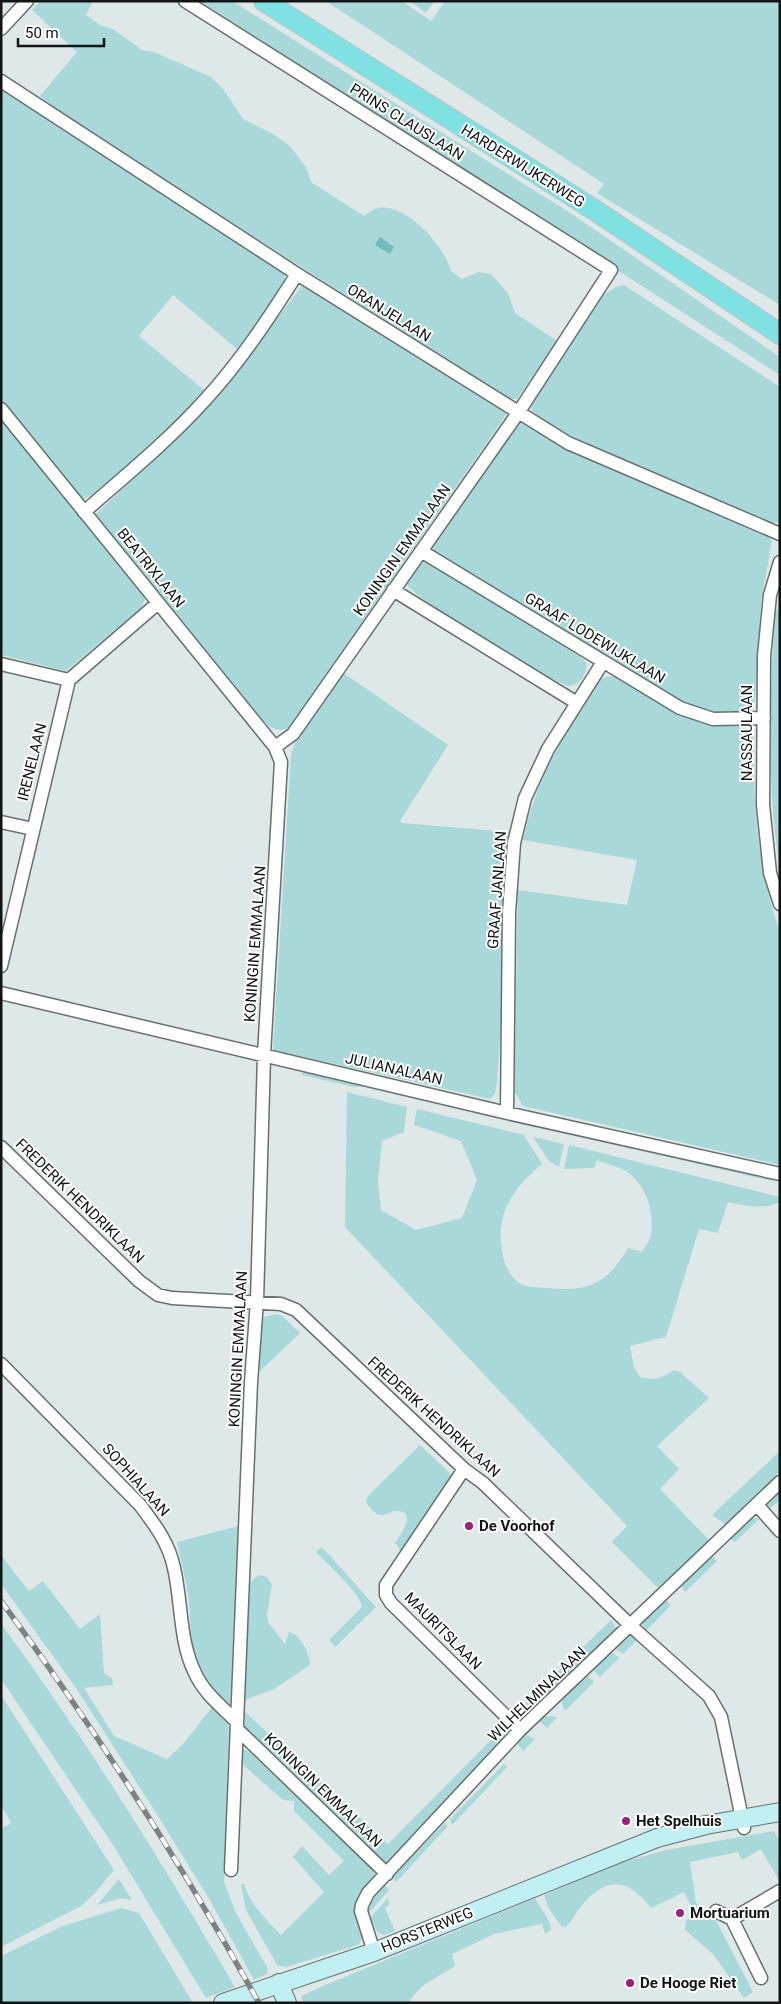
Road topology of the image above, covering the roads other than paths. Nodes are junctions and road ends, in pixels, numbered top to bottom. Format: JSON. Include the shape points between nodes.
{"nodes":[{"id":1,"x":27,"y":1,"type":"edge"},
{"id":2,"x":186,"y":1,"type":"edge"},
{"id":3,"x":264,"y":1,"type":"edge"},
{"id":4,"x":285,"y":1,"type":"edge"},
{"id":5,"x":1,"y":28,"type":"edge"},
{"id":6,"x":1,"y":81,"type":"edge"},
{"id":7,"x":611,"y":270,"type":"joint"},
{"id":8,"x":297,"y":274,"type":"junction"},
{"id":9,"x":780,"y":318,"type":"edge"},
{"id":10,"x":780,"y":334,"type":"edge"},
{"id":11,"x":1,"y":409,"type":"edge"},
{"id":12,"x":518,"y":413,"type":"junction"},
{"id":13,"x":84,"y":512,"type":"junction"},
{"id":14,"x":780,"y":534,"type":"edge"},
{"id":15,"x":421,"y":551,"type":"junction"},
{"id":16,"x":780,"y":562,"type":"edge"},
{"id":17,"x":393,"y":590,"type":"junction"},
{"id":18,"x":775,"y":596,"type":"edge"},
{"id":19,"x":158,"y":603,"type":"junction"},
{"id":20,"x":603,"y":662,"type":"junction"},
{"id":21,"x":1,"y":664,"type":"edge"},
{"id":22,"x":69,"y":680,"type":"junction"},
{"id":23,"x":577,"y":703,"type":"junction"},
{"id":24,"x":764,"y":718,"type":"junction"},
{"id":25,"x":276,"y":747,"type":"junction"},
{"id":26,"x":1,"y":822,"type":"edge"},
{"id":27,"x":33,"y":829,"type":"junction"},
{"id":28,"x":780,"y":904,"type":"edge"},
{"id":29,"x":1,"y":966,"type":"edge"},
{"id":30,"x":1,"y":993,"type":"edge"},
{"id":31,"x":264,"y":1055,"type":"junction"},
{"id":32,"x":507,"y":1112,"type":"junction"},
{"id":33,"x":1,"y":1147,"type":"edge"},
{"id":34,"x":780,"y":1174,"type":"edge"},
{"id":35,"x":257,"y":1301,"type":"junction"},
{"id":36,"x":1,"y":1364,"type":"edge"},
{"id":37,"x":464,"y":1469,"type":"junction"},
{"id":38,"x":780,"y":1482,"type":"edge"},
{"id":39,"x":757,"y":1505,"type":"junction"},
{"id":40,"x":780,"y":1530,"type":"edge"},
{"id":41,"x":631,"y":1626,"type":"junction"},
{"id":42,"x":237,"y":1725,"type":"junction"},
{"id":43,"x":520,"y":1730,"type":"junction"},
{"id":44,"x":779,"y":1816,"type":"edge"},
{"id":45,"x":743,"y":1823,"type":"junction"},
{"id":46,"x":231,"y":1870,"type":"dead end"},
{"id":47,"x":387,"y":1874,"type":"junction"},
{"id":48,"x":780,"y":1891,"type":"edge"},
{"id":49,"x":716,"y":1911,"type":"dead end"},
{"id":50,"x":732,"y":1919,"type":"junction"},
{"id":51,"x":374,"y":1952,"type":"junction"},
{"id":52,"x":761,"y":1978,"type":"dead end"},
{"id":53,"x":279,"y":1983,"type":"junction"},
{"id":54,"x":223,"y":2003,"type":"edge"},
{"id":55,"x":287,"y":2003,"type":"edge"}],
"edges":[{"from":1,"to":5,"type":"street"},
{"from":2,"to":7,"type":"street","name":"PRINS CLAUSLAAN"},
{"from":3,"to":10,"type":"main road","name":"HARDERWIJKERWEG","via":[[596,212]]},
{"from":4,"to":9,"type":"main road","name":"HARDERWIJKERWEG"},
{"from":6,"to":8,"type":"street","name":"ORANJELAAN"},
{"from":7,"to":12,"type":"street","name":"KONINGIN EMMALAAN"},
{"from":8,"to":12,"type":"street","name":"ORANJELAAN"},
{"from":8,"to":13,"type":"street","via":[[238,361],[204,401],[144,461]]},
{"from":11,"to":13,"type":"street","name":"BEATRIXLAAN"},
{"from":12,"to":14,"type":"street","name":"ORANJELAAN","via":[[568,444]]},
{"from":12,"to":15,"type":"street","name":"KONINGIN EMMALAAN"},
{"from":13,"to":19,"type":"street","name":"BEATRIXLAAN"},
{"from":15,"to":17,"type":"street","name":"KONINGIN EMMALAAN"},
{"from":15,"to":20,"type":"street","name":"GRAAF LODEWIJKLAAN"},
{"from":16,"to":18,"type":"street","name":"NASSAULAAN"},
{"from":17,"to":23,"type":"street"},
{"from":17,"to":25,"type":"street","name":"KONINGIN EMMALAAN","via":[[293,734]]},
{"from":18,"to":24,"type":"street","name":"NASSAULAAN","via":[[764,656]]},
{"from":19,"to":22,"type":"street"},
{"from":19,"to":25,"type":"street","name":"BEATRIXLAAN"},
{"from":20,"to":23,"type":"street","name":"GRAAF JANLAAN"},
{"from":20,"to":24,"type":"street","name":"GRAAF LODEWIJKLAAN","via":[[680,708],[713,719]]},
{"from":21,"to":22,"type":"street"},
{"from":22,"to":27,"type":"street","name":"IRENELAAN"},
{"from":23,"to":32,"type":"street","name":"GRAAF JANLAAN","via":[[548,749],[524,798],[514,843],[509,913]]},
{"from":24,"to":28,"type":"street","name":"NASSAULAAN","via":[[763,805],[770,873]]},
{"from":25,"to":31,"type":"street","name":"KONINGIN EMMALAAN","via":[[281,773]]},
{"from":26,"to":27,"type":"street"},
{"from":27,"to":29,"type":"street","name":"IRENELAAN"},
{"from":30,"to":31,"type":"street","name":"JULIANALAAN"},
{"from":31,"to":32,"type":"street","name":"JULIANALAAN"},
{"from":31,"to":35,"type":"street","name":"KONINGIN EMMALAAN"},
{"from":32,"to":34,"type":"street","name":"JULIANALAAN"},
{"from":33,"to":35,"type":"street","name":"FREDERIK HENDRIKLAAN","via":[[139,1281],[158,1295]]},
{"from":35,"to":37,"type":"street","name":"FREDERIK HENDRIKLAAN","via":[[296,1310]]},
{"from":35,"to":42,"type":"street","name":"KONINGIN EMMALAAN"},
{"from":36,"to":42,"type":"street","name":"SOPHIALAAN","via":[[140,1505],[160,1531],[174,1568],[186,1646],[194,1672],[206,1691]]},
{"from":37,"to":41,"type":"street","name":"FREDERIK HENDRIKLAAN","via":[[484,1483]]},
{"from":37,"to":43,"type":"street","name":"MAURITSLAAN","via":[[386,1585],[386,1595]]},
{"from":38,"to":39,"type":"street","name":"WILHELMINALAAN"},
{"from":39,"to":40,"type":"street"},
{"from":39,"to":41,"type":"street","name":"WILHELMINALAAN"},
{"from":41,"to":43,"type":"street","name":"WILHELMINALAAN"},
{"from":41,"to":45,"type":"street","name":"FREDERIK HENDRIKLAAN","via":[[716,1706]]},
{"from":42,"to":46,"type":"street","name":"KONINGIN EMMALAAN"},
{"from":42,"to":47,"type":"street","name":"KONINGIN EMMALAAN"},
{"from":43,"to":47,"type":"street","name":"WILHELMINALAAN"},
{"from":44,"to":45,"type":"main road","name":"HORSTERWEG"},
{"from":45,"to":51,"type":"main road","name":"HORSTERWEG","via":[[682,1831],[629,1849]]},
{"from":47,"to":51,"type":"street","name":"WILHELMINALAAN","via":[[368,1893],[362,1905]]},
{"from":48,"to":50,"type":"street"},
{"from":49,"to":50,"type":"street"},
{"from":50,"to":52,"type":"street"},
{"from":51,"to":53,"type":"main road","name":"HORSTERWEG"},
{"from":53,"to":54,"type":"main road","name":"HORSTERWEG"},
{"from":53,"to":55,"type":"main road"}]}
